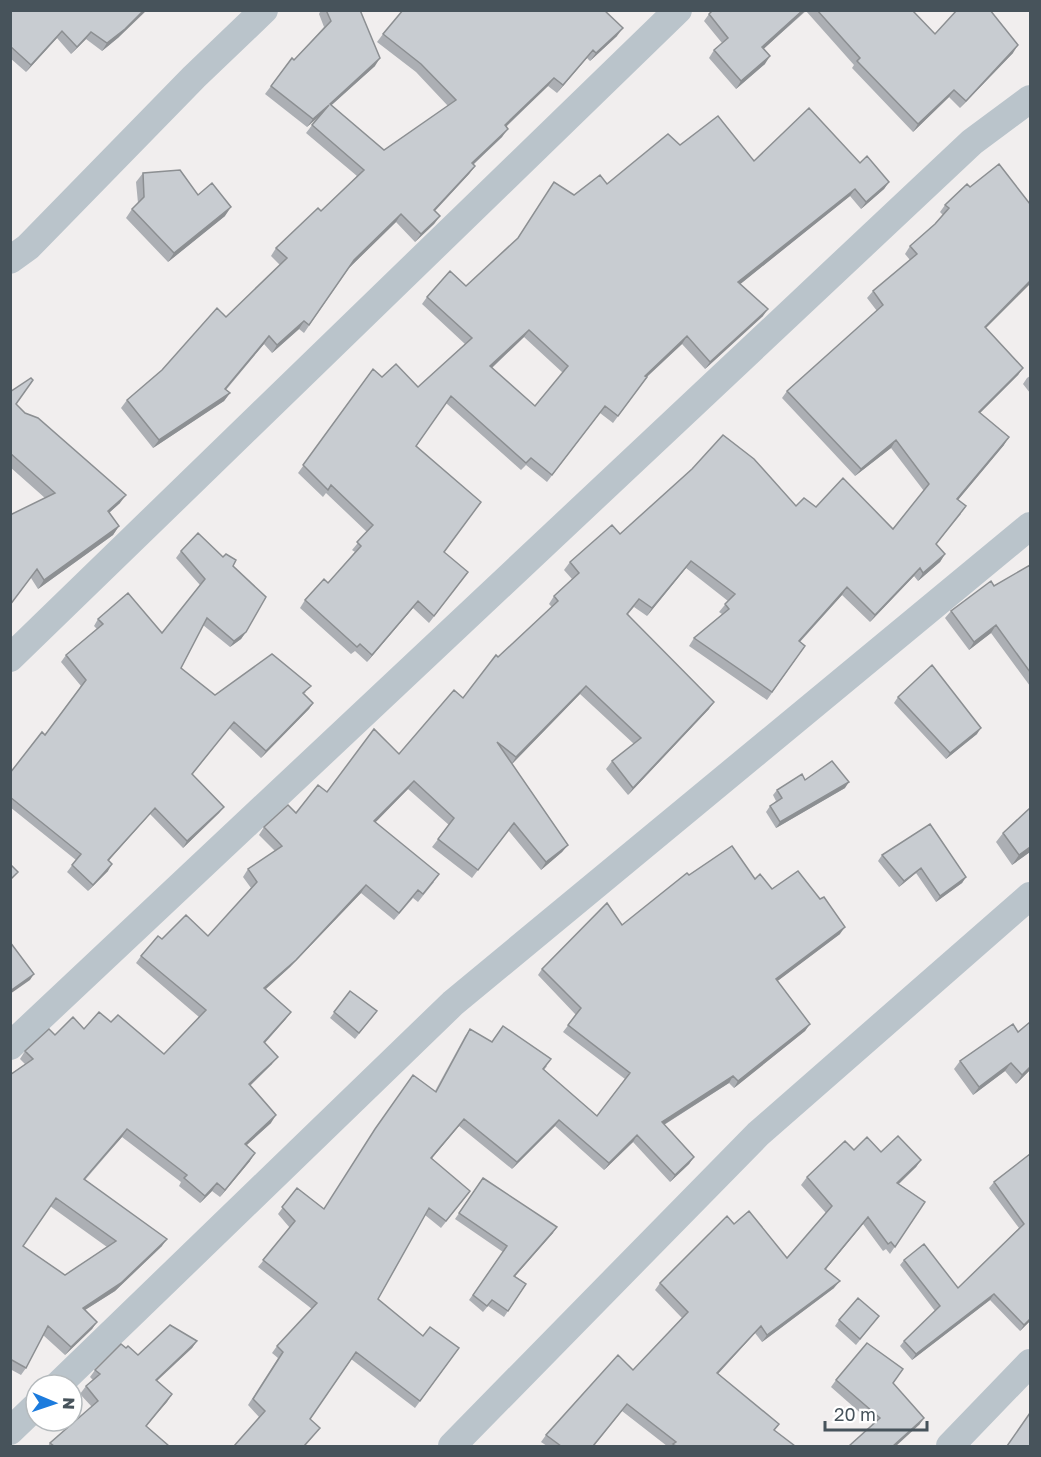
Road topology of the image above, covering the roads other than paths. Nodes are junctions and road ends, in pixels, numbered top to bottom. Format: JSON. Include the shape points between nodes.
{"nodes":[{"id":1,"x":264,"y":10,"type":"edge"},
{"id":2,"x":678,"y":10,"type":"edge"},
{"id":3,"x":1030,"y":99,"type":"edge"},
{"id":4,"x":10,"y":260,"type":"edge"},
{"id":5,"x":1030,"y":526,"type":"edge"},
{"id":6,"x":10,"y":658,"type":"edge"},
{"id":7,"x":1030,"y":896,"type":"edge"},
{"id":8,"x":10,"y":1046,"type":"edge"},
{"id":9,"x":1030,"y":1363,"type":"edge"},
{"id":10,"x":70,"y":1373,"type":"edge"},
{"id":11,"x":24,"y":1418,"type":"edge"},
{"id":12,"x":10,"y":1431,"type":"edge"},
{"id":13,"x":452,"y":1446,"type":"edge"},
{"id":14,"x":950,"y":1446,"type":"edge"}],
"edges":[{"from":1,"to":4,"type":"street","via":[[28,247]]},
{"from":2,"to":6,"type":"street"},
{"from":3,"to":8,"type":"street","via":[[972,142]]},
{"from":5,"to":10,"type":"street","via":[[453,1003]]},
{"from":7,"to":13,"type":"street","via":[[758,1134]]},
{"from":9,"to":14,"type":"street"},
{"from":11,"to":12,"type":"street"}]}
